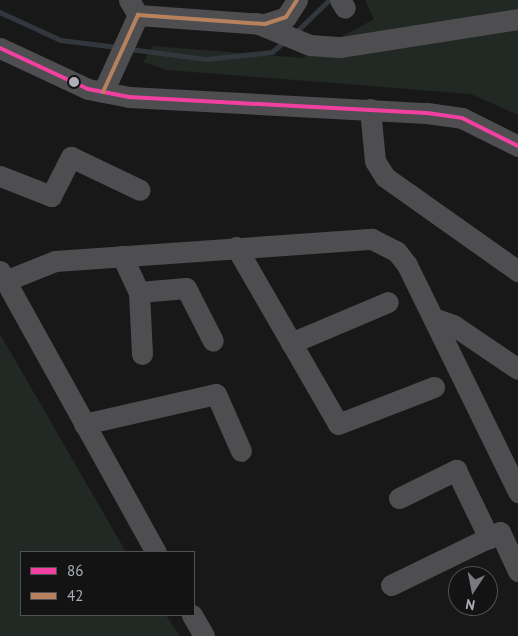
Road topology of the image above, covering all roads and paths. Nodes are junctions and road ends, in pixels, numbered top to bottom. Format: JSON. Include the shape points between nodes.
{"nodes":[{"id":1,"x":296,"y":0,"type":"edge"},
{"id":2,"x":134,"y":8,"type":"edge"},
{"id":3,"x":518,"y":19,"type":"edge"},
{"id":4,"x":256,"y":23,"type":"junction"},
{"id":5,"x":0,"y":48,"type":"edge"},
{"id":6,"x":103,"y":92,"type":"junction"},
{"id":7,"x":370,"y":109,"type":"junction"},
{"id":8,"x":518,"y":146,"type":"edge"},
{"id":9,"x":0,"y":176,"type":"edge"},
{"id":10,"x":140,"y":190,"type":"dead end"},
{"id":11,"x":236,"y":247,"type":"junction"},
{"id":12,"x":122,"y":256,"type":"junction"},
{"id":13,"x":518,"y":271,"type":"edge"},
{"id":14,"x":3,"y":276,"type":"edge"},
{"id":15,"x":139,"y":292,"type":"junction"},
{"id":16,"x":388,"y":302,"type":"dead end"},
{"id":17,"x":433,"y":318,"type":"junction"},
{"id":18,"x":212,"y":341,"type":"dead end"},
{"id":19,"x":291,"y":343,"type":"junction"},
{"id":20,"x":142,"y":354,"type":"dead end"},
{"id":21,"x":518,"y":369,"type":"edge"},
{"id":22,"x":434,"y":387,"type":"dead end"},
{"id":23,"x":84,"y":424,"type":"junction"},
{"id":24,"x":241,"y":451,"type":"dead end"},
{"id":25,"x":509,"y":457,"type":"edge"},
{"id":26,"x":518,"y":492,"type":"edge"},
{"id":27,"x":399,"y":498,"type":"dead end"},
{"id":28,"x":489,"y":538,"type":"junction"},
{"id":29,"x":155,"y":551,"type":"edge"},
{"id":30,"x":518,"y":571,"type":"edge"},
{"id":31,"x":391,"y":585,"type":"dead end"},
{"id":32,"x":193,"y":616,"type":"edge"},
{"id":33,"x":204,"y":636,"type":"edge"}],
"edges":[{"from":1,"to":4,"type":"street","via":[[286,17]]},
{"from":2,"to":4,"type":"street"},
{"from":2,"to":6,"type":"street"},
{"from":3,"to":4,"type":"street","via":[[341,47],[310,45]]},
{"from":5,"to":6,"type":"street"},
{"from":6,"to":7,"type":"street","via":[[159,102]]},
{"from":7,"to":8,"type":"street","via":[[462,118]]},
{"from":7,"to":13,"type":"street","via":[[375,161],[384,177]]},
{"from":9,"to":10,"type":"street","via":[[51,196],[71,157]]},
{"from":11,"to":12,"type":"street"},
{"from":11,"to":17,"type":"street","via":[[372,239],[397,252]]},
{"from":11,"to":19,"type":"street"},
{"from":12,"to":14,"type":"street","via":[[55,261]]},
{"from":12,"to":15,"type":"street"},
{"from":14,"to":23,"type":"street"},
{"from":15,"to":18,"type":"street","via":[[186,288]]},
{"from":15,"to":20,"type":"street"},
{"from":16,"to":19,"type":"street"},
{"from":17,"to":21,"type":"street","via":[[453,325]]},
{"from":17,"to":25,"type":"street"},
{"from":19,"to":22,"type":"street","via":[[338,424]]},
{"from":23,"to":24,"type":"street","via":[[216,394]]},
{"from":23,"to":29,"type":"street"},
{"from":25,"to":26,"type":"street"},
{"from":27,"to":28,"type":"street","via":[[456,470]]},
{"from":28,"to":30,"type":"street","via":[[500,532]]},
{"from":28,"to":31,"type":"street"},
{"from":32,"to":33,"type":"street"}]}
